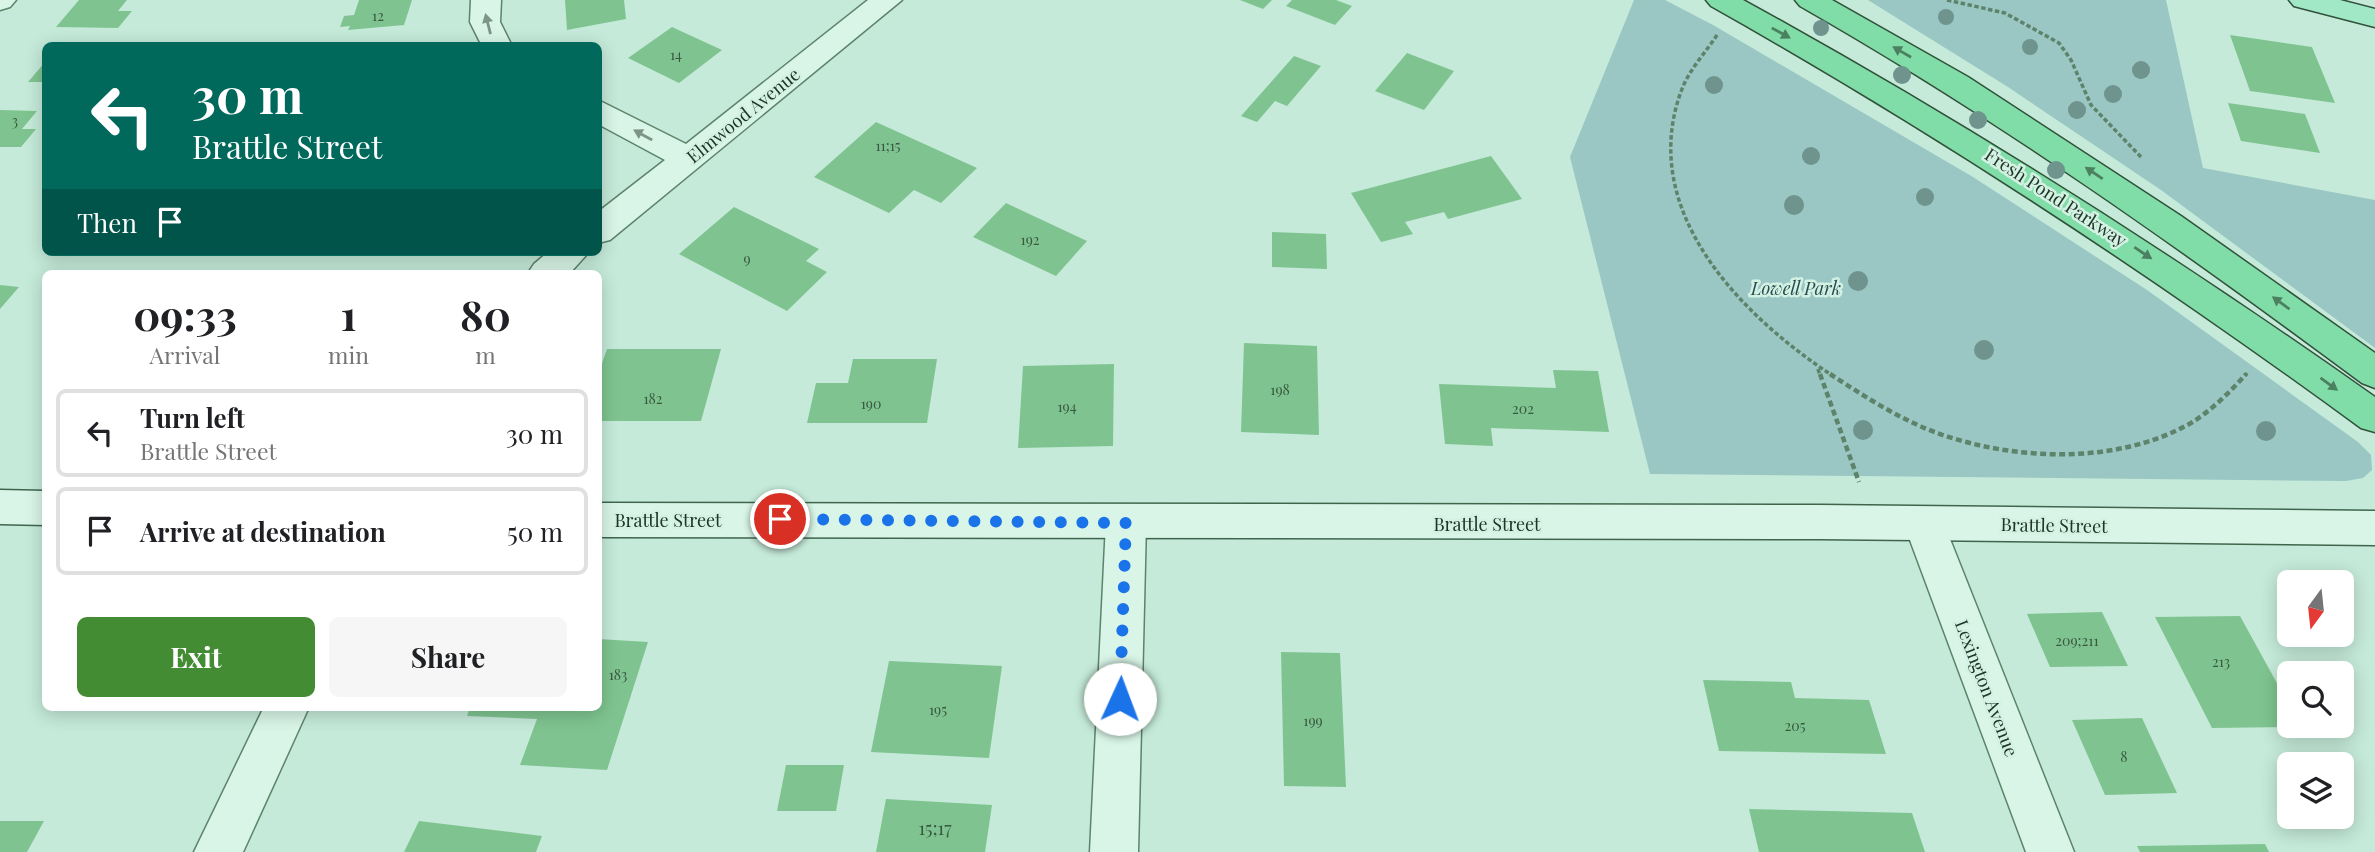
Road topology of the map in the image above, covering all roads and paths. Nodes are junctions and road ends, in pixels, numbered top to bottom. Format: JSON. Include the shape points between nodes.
{"nodes":[{"id":1,"x":486,"y":0,"type":"edge"},
{"id":2,"x":887,"y":0,"type":"edge"},
{"id":3,"x":1810,"y":0,"type":"edge"},
{"id":4,"x":1947,"y":0,"type":"edge"},
{"id":5,"x":2304,"y":0,"type":"edge"},
{"id":6,"x":1723,"y":14,"type":"edge"},
{"id":7,"x":2375,"y":18,"type":"edge"},
{"id":8,"x":495,"y":42,"type":"edge"},
{"id":9,"x":602,"y":112,"type":"edge"},
{"id":10,"x":688,"y":159,"type":"junction"},
{"id":11,"x":2149,"y":166,"type":"dead end"},
{"id":12,"x":602,"y":228,"type":"edge"},
{"id":13,"x":567,"y":256,"type":"edge"},
{"id":14,"x":549,"y":270,"type":"edge"},
{"id":15,"x":2255,"y":365,"type":"dead end"},
{"id":16,"x":1818,"y":369,"type":"junction"},
{"id":17,"x":2375,"y":373,"type":"edge"},
{"id":18,"x":2375,"y":417,"type":"edge"},
{"id":19,"x":1860,"y":483,"type":"dead end"},
{"id":20,"x":0,"y":507,"type":"edge"},
{"id":21,"x":42,"y":508,"type":"edge"},
{"id":22,"x":602,"y":520,"type":"edge"},
{"id":23,"x":1126,"y":523,"type":"junction"},
{"id":24,"x":1924,"y":524,"type":"junction"},
{"id":25,"x":2375,"y":527,"type":"edge"},
{"id":26,"x":285,"y":711,"type":"edge"},
{"id":27,"x":218,"y":852,"type":"edge"},
{"id":28,"x":1114,"y":852,"type":"edge"},
{"id":29,"x":2050,"y":852,"type":"edge"}],
"edges":[{"from":8,"to":1,"type":"main road","one_way":true,"via":[[485,22]]},
{"from":2,"to":10,"type":"main road","name":"Elmwood Avenue"},
{"from":17,"to":3,"type":"highway","one_way":true,"via":[[2179,230],[2030,130]]},
{"from":4,"to":11,"type":"path","via":[[2005,13],[2059,43],[2091,105]]},
{"from":5,"to":7,"type":"main road"},
{"from":6,"to":16,"type":"path","via":[[1687,74],[1675,110],[1671,176],[1696,244],[1721,281],[1750,313]]},
{"from":6,"to":18,"type":"highway","name":"Fresh Pond Parkway","one_way":true,"via":[[1875,85],[1995,157],[2188,283]]},
{"from":10,"to":9,"type":"main road","one_way":true},
{"from":10,"to":12,"type":"main road","name":"Elmwood Avenue"},
{"from":13,"to":14,"type":"main road"},
{"from":15,"to":16,"type":"path","via":[[2220,404],[2182,427],[2134,444],[2091,452],[2044,453],[1997,449],[1948,436],[1892,412]]},
{"from":16,"to":19,"type":"path"},
{"from":20,"to":21,"type":"main road"},
{"from":22,"to":23,"type":"main road","name":"Brattle Street"},
{"from":23,"to":24,"type":"main road","name":"Brattle Street"},
{"from":23,"to":28,"type":"main road"},
{"from":24,"to":25,"type":"main road","name":"Brattle Street"},
{"from":24,"to":29,"type":"main road","name":"Lexington Avenue"},
{"from":26,"to":27,"type":"main road"}]}
